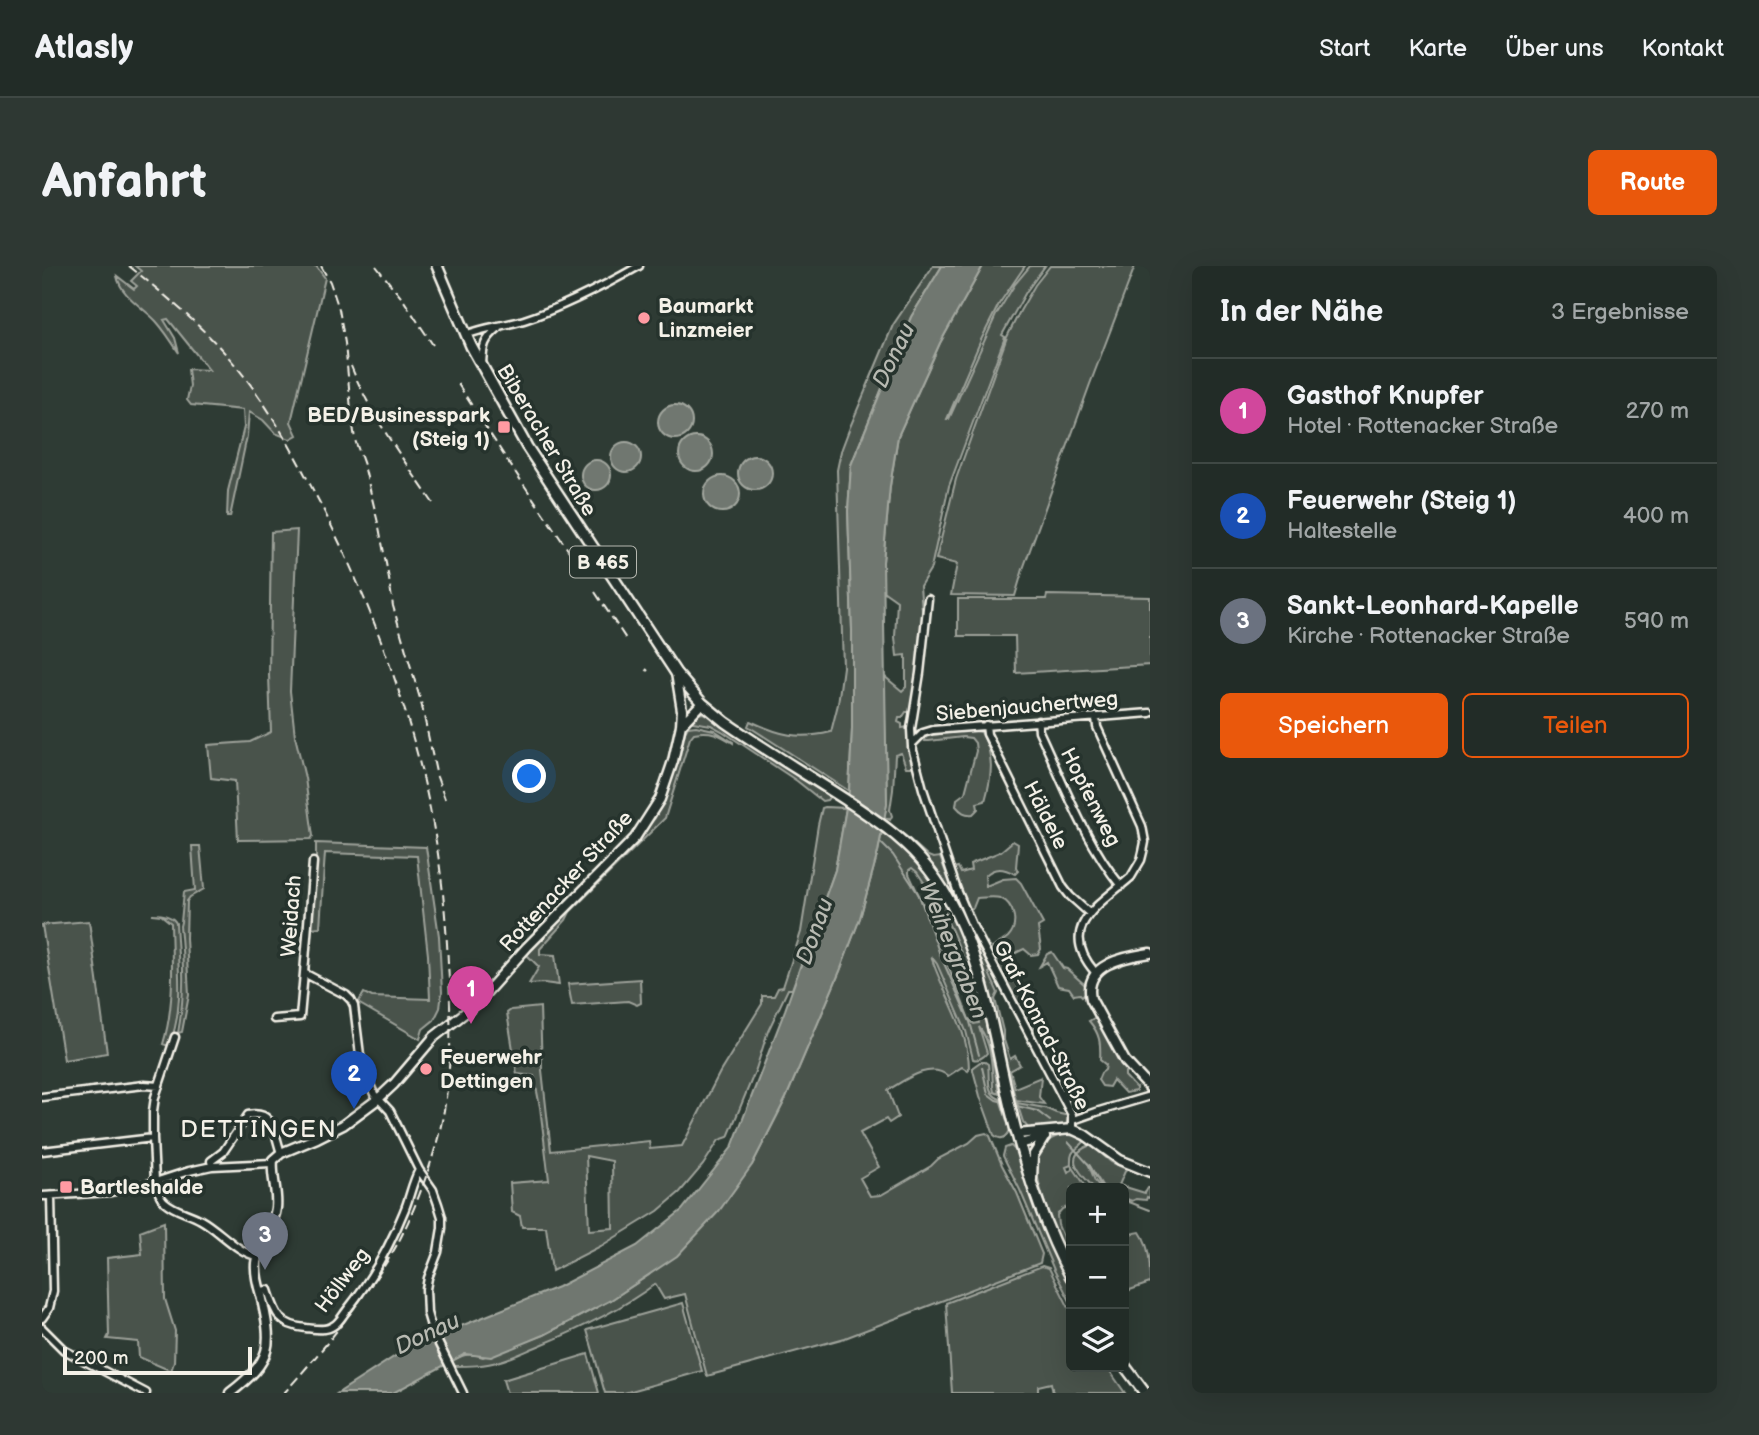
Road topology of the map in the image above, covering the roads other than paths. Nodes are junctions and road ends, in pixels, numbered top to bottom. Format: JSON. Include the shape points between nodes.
{"nodes":[{"id":1,"x":437,"y":266,"type":"edge"},
{"id":2,"x":639,"y":266,"type":"edge"},
{"id":3,"x":500,"y":326,"type":"junction"},
{"id":4,"x":466,"y":335,"type":"junction"},
{"id":5,"x":481,"y":365,"type":"junction"},
{"id":6,"x":928,"y":599,"type":"dead end"},
{"id":7,"x":676,"y":673,"type":"junction"},
{"id":8,"x":700,"y":701,"type":"junction"},
{"id":9,"x":682,"y":710,"type":"junction"},
{"id":10,"x":1150,"y":713,"type":"edge"},
{"id":11,"x":1096,"y":717,"type":"junction"},
{"id":12,"x":1038,"y":721,"type":"junction"},
{"id":13,"x":681,"y":725,"type":"junction"},
{"id":14,"x":986,"y":725,"type":"junction"},
{"id":15,"x":912,"y":744,"type":"junction"},
{"id":16,"x":1141,"y":860,"type":"junction"},
{"id":17,"x":313,"y":862,"type":"dead end"},
{"id":18,"x":1150,"y":863,"type":"edge"},
{"id":19,"x":1121,"y":886,"type":"junction"},
{"id":20,"x":1089,"y":913,"type":"junction"},
{"id":21,"x":1150,"y":953,"type":"edge"},
{"id":22,"x":1095,"y":972,"type":"junction"},
{"id":23,"x":304,"y":973,"type":"junction"},
{"id":24,"x":274,"y":1019,"type":"dead end"},
{"id":25,"x":175,"y":1037,"type":"dead end"},
{"id":26,"x":159,"y":1086,"type":"junction"},
{"id":27,"x":1150,"y":1088,"type":"edge"},
{"id":28,"x":1150,"y":1096,"type":"edge"},
{"id":29,"x":42,"y":1097,"type":"edge"},
{"id":30,"x":379,"y":1099,"type":"junction"},
{"id":31,"x":1072,"y":1124,"type":"junction"},
{"id":32,"x":1057,"y":1130,"type":"junction"},
{"id":33,"x":153,"y":1138,"type":"junction"},
{"id":34,"x":1044,"y":1138,"type":"junction"},
{"id":35,"x":1019,"y":1139,"type":"junction"},
{"id":36,"x":42,"y":1150,"type":"edge"},
{"id":37,"x":281,"y":1153,"type":"junction"},
{"id":38,"x":272,"y":1163,"type":"junction"},
{"id":39,"x":212,"y":1166,"type":"junction"},
{"id":40,"x":419,"y":1170,"type":"junction"},
{"id":41,"x":1150,"y":1172,"type":"edge"},
{"id":42,"x":155,"y":1182,"type":"junction"},
{"id":43,"x":1032,"y":1182,"type":"junction"},
{"id":44,"x":51,"y":1195,"type":"junction"},
{"id":45,"x":42,"y":1196,"type":"edge"},
{"id":46,"x":257,"y":1256,"type":"junction"},
{"id":47,"x":1066,"y":1266,"type":"edge"},
{"id":48,"x":260,"y":1291,"type":"junction"},
{"id":49,"x":42,"y":1318,"type":"edge"},
{"id":50,"x":42,"y":1328,"type":"edge"},
{"id":51,"x":1129,"y":1372,"type":"edge"},
{"id":52,"x":462,"y":1391,"type":"edge"},
{"id":53,"x":146,"y":1393,"type":"edge"},
{"id":54,"x":230,"y":1393,"type":"edge"},
{"id":55,"x":1145,"y":1393,"type":"edge"}],
"edges":[{"from":1,"to":4,"type":"main road","name":"Biberacher Straße","number":"B 465"},
{"from":2,"to":3,"type":"street","via":[[548,312]]},
{"from":3,"to":4,"type":"street"},
{"from":3,"to":5,"type":"street","via":[[488,337]]},
{"from":4,"to":5,"type":"main road","name":"Biberacher Straße","number":"B 465"},
{"from":5,"to":7,"type":"main road","name":"Biberacher Straße","number":"B 465","via":[[527,447]]},
{"from":6,"to":15,"type":"street","name":"Graf-Konrad-Straße"},
{"from":7,"to":8,"type":"main road","number":"B 465"},
{"from":7,"to":9,"type":"main road","name":"Rottenacker Straße"},
{"from":8,"to":9,"type":"main road","via":[[690,701]]},
{"from":8,"to":13,"type":"main road","name":"Rottenacker Straße"},
{"from":8,"to":35,"type":"main road","number":"B 465","via":[[888,828],[940,885],[971,950]]},
{"from":9,"to":13,"type":"main road","name":"Rottenacker Straße"},
{"from":10,"to":11,"type":"street","name":"Siebenjauchertweg"},
{"from":11,"to":12,"type":"street","name":"Siebenjauchertweg"},
{"from":11,"to":16,"type":"street","via":[[1140,819]]},
{"from":12,"to":14,"type":"street","name":"Siebenjauchertweg"},
{"from":12,"to":19,"type":"street","name":"Hopfenweg","via":[[1082,823]]},
{"from":13,"to":30,"type":"main road","name":"Rottenacker Straße","via":[[667,782],[635,838],[475,1005],[434,1037]]},
{"from":14,"to":15,"type":"street","name":"Siebenjauchertweg","via":[[933,730]]},
{"from":14,"to":20,"type":"street","name":"Häldele","via":[[1063,887]]},
{"from":15,"to":31,"type":"street","name":"Graf-Konrad-Straße","via":[[957,890],[1072,1115]]},
{"from":16,"to":18,"type":"street"},
{"from":16,"to":19,"type":"street"},
{"from":17,"to":23,"type":"street","name":"Weidach"},
{"from":19,"to":20,"type":"street"},
{"from":20,"to":22,"type":"street","via":[[1081,928],[1080,951]]},
{"from":21,"to":22,"type":"main road","via":[[1121,959]]},
{"from":22,"to":27,"type":"main road","via":[[1090,981],[1091,999],[1125,1061]]},
{"from":23,"to":24,"type":"street","name":"Weidach","via":[[300,1017]]},
{"from":23,"to":30,"type":"street","name":"Weidach","via":[[351,1000],[360,1055]]},
{"from":25,"to":26,"type":"street"},
{"from":26,"to":29,"type":"street"},
{"from":26,"to":33,"type":"street"},
{"from":28,"to":31,"type":"street"},
{"from":30,"to":37,"type":"main road","name":"Rottenacker Straße","via":[[334,1129]]},
{"from":30,"to":40,"type":"street","via":[[390,1111]]},
{"from":31,"to":32,"type":"main road"},
{"from":31,"to":41,"type":"main road","name":"Graf-Konrad-Straße","via":[[1120,1160]]},
{"from":32,"to":34,"type":"main road"},
{"from":32,"to":35,"type":"main road"},
{"from":33,"to":36,"type":"street"},
{"from":33,"to":42,"type":"street"},
{"from":34,"to":35,"type":"main road"},
{"from":34,"to":43,"type":"main road","via":[[1033,1156]]},
{"from":35,"to":43,"type":"main road","number":"B 465"},
{"from":37,"to":38,"type":"main road","name":"Rottenacker Straße"},
{"from":37,"to":39,"type":"street","via":[[267,1118],[248,1115],[223,1152],[211,1161]]},
{"from":38,"to":39,"type":"street"},
{"from":38,"to":46,"type":"main road","via":[[276,1208]]},
{"from":39,"to":42,"type":"street"},
{"from":40,"to":48,"type":"street","name":"Höllweg","via":[[383,1256],[334,1326],[294,1326],[276,1314],[268,1290]]},
{"from":40,"to":52,"type":"street","via":[[442,1217],[438,1252],[426,1289],[428,1313]]},
{"from":42,"to":44,"type":"street","via":[[113,1191]]},
{"from":42,"to":46,"type":"street","via":[[167,1205],[199,1219]]},
{"from":43,"to":47,"type":"main road","number":"B 465"},
{"from":44,"to":45,"type":"street"},
{"from":44,"to":49,"type":"street","via":[[53,1291]]},
{"from":46,"to":48,"type":"main road"},
{"from":48,"to":54,"type":"main road","via":[[266,1316],[266,1353],[250,1378]]},
{"from":50,"to":53,"type":"street","via":[[64,1350]]},
{"from":51,"to":55,"type":"main road"}]}
